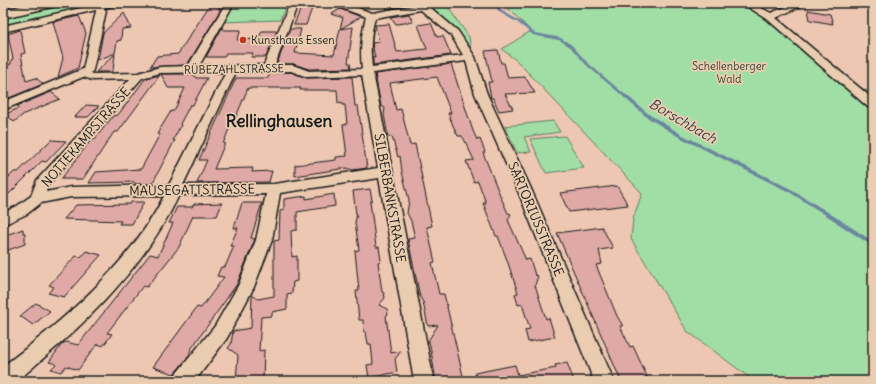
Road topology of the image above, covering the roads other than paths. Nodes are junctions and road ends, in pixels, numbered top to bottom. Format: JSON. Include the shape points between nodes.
{"nodes":[{"id":1,"x":32,"y":3,"type":"edge"},
{"id":2,"x":52,"y":3,"type":"edge"},
{"id":3,"x":113,"y":3,"type":"edge"},
{"id":4,"x":230,"y":3,"type":"edge"},
{"id":5,"x":294,"y":3,"type":"edge"},
{"id":6,"x":336,"y":3,"type":"edge"},
{"id":7,"x":746,"y":3,"type":"edge"},
{"id":8,"x":803,"y":3,"type":"edge"},
{"id":9,"x":422,"y":5,"type":"edge"},
{"id":10,"x":99,"y":6,"type":"junction"},
{"id":11,"x":3,"y":9,"type":"edge"},
{"id":12,"x":3,"y":14,"type":"edge"},
{"id":13,"x":371,"y":16,"type":"junction"},
{"id":14,"x":770,"y":17,"type":"junction"},
{"id":15,"x":3,"y":30,"type":"edge"},
{"id":16,"x":470,"y":57,"type":"junction"},
{"id":17,"x":268,"y":68,"type":"junction"},
{"id":18,"x":192,"y":70,"type":"junction"},
{"id":19,"x":232,"y":70,"type":"junction"},
{"id":20,"x":368,"y":71,"type":"junction"},
{"id":21,"x":82,"y":74,"type":"junction"},
{"id":22,"x":138,"y":76,"type":"junction"},
{"id":23,"x":873,"y":105,"type":"edge"},
{"id":24,"x":3,"y":106,"type":"edge"},
{"id":25,"x":385,"y":172,"type":"junction"},
{"id":26,"x":274,"y":189,"type":"junction"},
{"id":27,"x":174,"y":190,"type":"junction"},
{"id":28,"x":37,"y":199,"type":"junction"},
{"id":29,"x":3,"y":219,"type":"edge"},
{"id":30,"x":3,"y":378,"type":"edge"},
{"id":31,"x":183,"y":381,"type":"edge"},
{"id":32,"x":424,"y":381,"type":"edge"},
{"id":33,"x":604,"y":381,"type":"edge"}],
"edges":[{"from":1,"to":11,"type":"main road"},
{"from":2,"to":12,"type":"main road"},
{"from":3,"to":10,"type":"street"},
{"from":4,"to":18,"type":"street"},
{"from":5,"to":17,"type":"street"},
{"from":6,"to":13,"type":"street"},
{"from":7,"to":14,"type":"street"},
{"from":8,"to":14,"type":"street"},
{"from":9,"to":13,"type":"street"},
{"from":9,"to":16,"type":"street","name":"SARTORIUSSTRASSE","via":[[455,33]]},
{"from":10,"to":15,"type":"street"},
{"from":10,"to":21,"type":"street","via":[[101,11],[88,70]]},
{"from":13,"to":20,"type":"street","name":"SILBERBANKSTRASSE","via":[[365,49]]},
{"from":14,"to":23,"type":"street"},
{"from":16,"to":20,"type":"street","name":"RÜBEZAHLSTRASSE"},
{"from":16,"to":33,"type":"street","name":"SARTORIUSSTRASSE","via":[[481,94],[525,191]]},
{"from":17,"to":19,"type":"street","name":"RÜBEZAHLSTRASSE"},
{"from":17,"to":20,"type":"street","name":"RÜBEZAHLSTRASSE","via":[[293,68],[307,74]]},
{"from":18,"to":19,"type":"street","name":"RÜBEZAHLSTRASSE"},
{"from":18,"to":22,"type":"street","name":"RÜBEZAHLSTRASSE","via":[[153,71]]},
{"from":19,"to":27,"type":"street"},
{"from":20,"to":25,"type":"street","name":"SILBERBANKSTRASSE"},
{"from":21,"to":22,"type":"street","name":"RÜBEZAHLSTRASSE","via":[[94,77]]},
{"from":21,"to":24,"type":"street","name":"RÜBEZAHLSTRASSE"},
{"from":22,"to":28,"type":"street","name":"NOTTEKAMPSTRASSE","via":[[42,183]]},
{"from":25,"to":26,"type":"street","name":"MAUSEGATTSTRASSE"},
{"from":25,"to":32,"type":"street","name":"SILBERBANKSTRASSE"},
{"from":26,"to":27,"type":"street","name":"MAUSEGATTSTRASSE"},
{"from":26,"to":31,"type":"street","via":[[264,240],[246,287],[221,332]]},
{"from":27,"to":28,"type":"street","name":"MAUSEGATTSTRASSE","via":[[71,192]]},
{"from":27,"to":30,"type":"street","via":[[144,240],[108,284],[63,329]]},
{"from":28,"to":29,"type":"street","name":"MAUSEGATTSTRASSE"}]}
